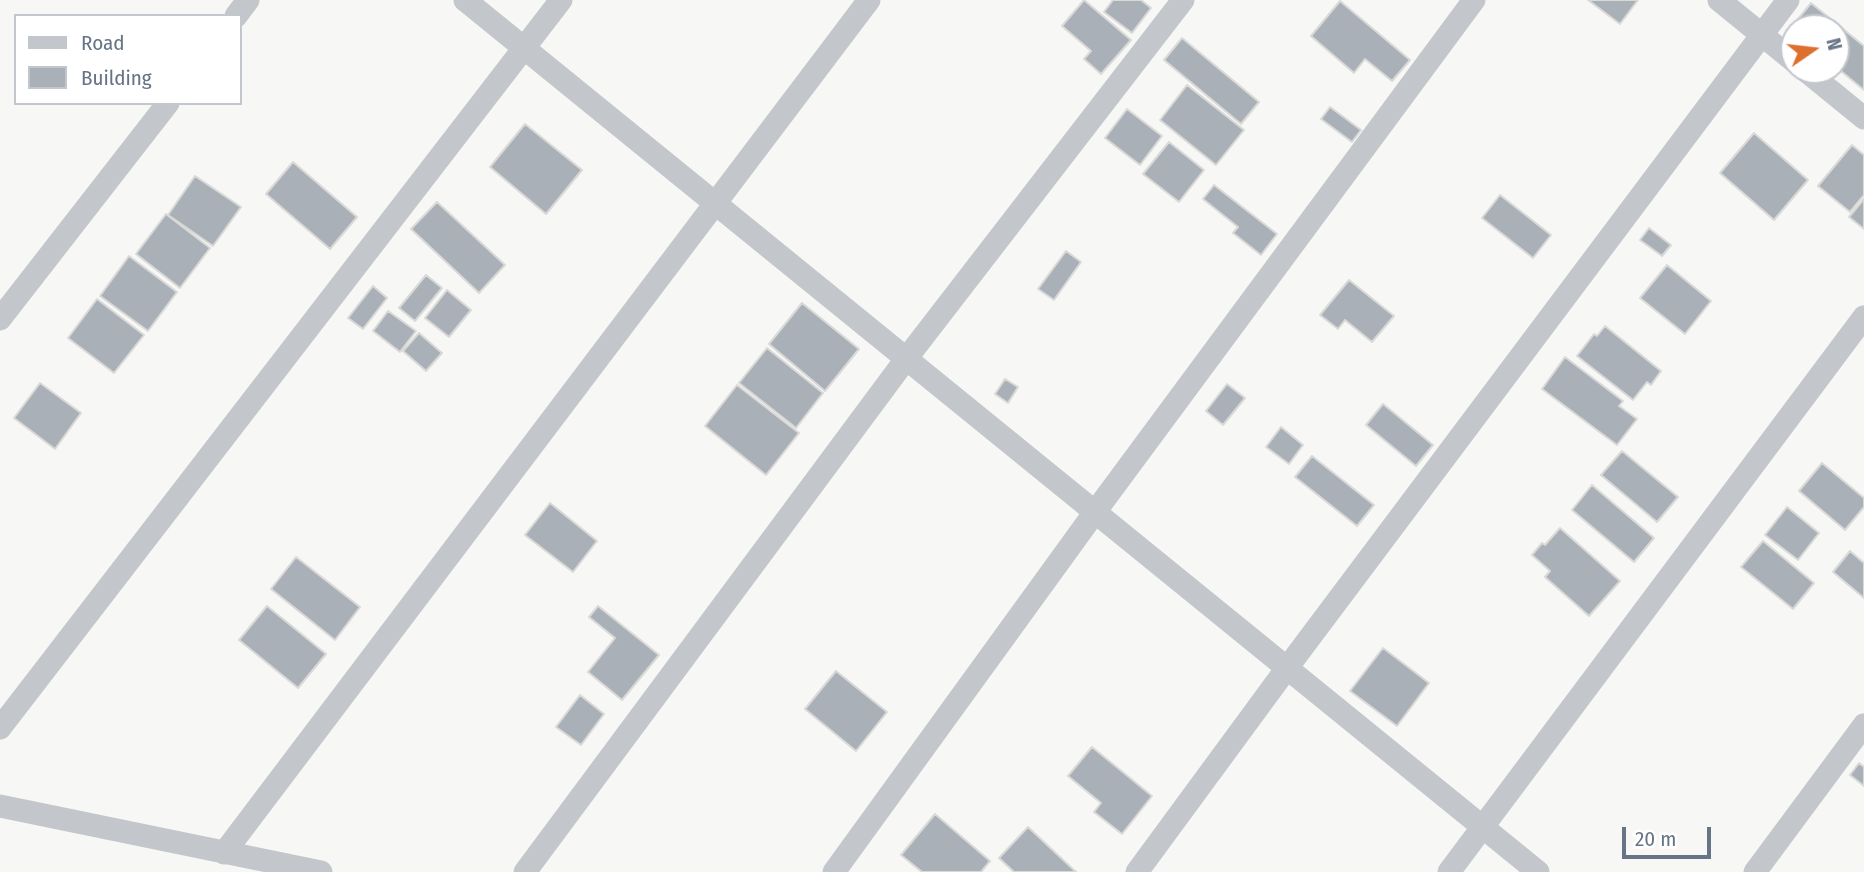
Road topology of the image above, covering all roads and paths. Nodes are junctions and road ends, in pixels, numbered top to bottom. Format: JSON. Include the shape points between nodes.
{"nodes":[{"id":1,"x":465,"y":0,"type":"edge"},
{"id":2,"x":561,"y":0,"type":"edge"},
{"id":3,"x":869,"y":0,"type":"edge"},
{"id":4,"x":1182,"y":0,"type":"edge"},
{"id":5,"x":1474,"y":0,"type":"edge"},
{"id":6,"x":1719,"y":0,"type":"edge"},
{"id":7,"x":1788,"y":0,"type":"edge"},
{"id":8,"x":1762,"y":35,"type":"junction"},
{"id":9,"x":525,"y":49,"type":"junction"},
{"id":10,"x":1780,"y":50,"type":"edge"},
{"id":11,"x":1822,"y":84,"type":"edge"},
{"id":12,"x":166,"y":105,"type":"edge"},
{"id":13,"x":1864,"y":118,"type":"edge"},
{"id":14,"x":715,"y":204,"type":"junction"},
{"id":15,"x":1864,"y":317,"type":"edge"},
{"id":16,"x":0,"y":319,"type":"edge"},
{"id":17,"x":906,"y":359,"type":"junction"},
{"id":18,"x":1095,"y":512,"type":"junction"},
{"id":19,"x":1287,"y":668,"type":"junction"},
{"id":20,"x":1864,"y":725,"type":"edge"},
{"id":21,"x":0,"y":728,"type":"edge"},
{"id":22,"x":0,"y":806,"type":"edge"},
{"id":23,"x":1483,"y":827,"type":"junction"},
{"id":24,"x":224,"y":853,"type":"junction"},
{"id":25,"x":321,"y":872,"type":"edge"},
{"id":26,"x":525,"y":872,"type":"edge"},
{"id":27,"x":834,"y":872,"type":"edge"},
{"id":28,"x":1137,"y":872,"type":"edge"},
{"id":29,"x":1449,"y":872,"type":"edge"},
{"id":30,"x":1538,"y":872,"type":"edge"},
{"id":31,"x":1755,"y":872,"type":"edge"}],
"edges":[{"from":1,"to":9,"type":"street"},
{"from":2,"to":9,"type":"street"},
{"from":3,"to":14,"type":"street"},
{"from":4,"to":17,"type":"street"},
{"from":5,"to":18,"type":"street"},
{"from":6,"to":8,"type":"street"},
{"from":7,"to":8,"type":"street"},
{"from":8,"to":10,"type":"street"},
{"from":8,"to":19,"type":"street"},
{"from":9,"to":14,"type":"street"},
{"from":9,"to":21,"type":"street"},
{"from":11,"to":13,"type":"street"},
{"from":12,"to":16,"type":"street"},
{"from":14,"to":17,"type":"street"},
{"from":14,"to":24,"type":"street"},
{"from":15,"to":23,"type":"street"},
{"from":17,"to":18,"type":"street"},
{"from":17,"to":26,"type":"street"},
{"from":18,"to":19,"type":"street"},
{"from":18,"to":27,"type":"street"},
{"from":19,"to":23,"type":"street"},
{"from":19,"to":28,"type":"street"},
{"from":20,"to":31,"type":"street"},
{"from":22,"to":24,"type":"street"},
{"from":23,"to":29,"type":"street"},
{"from":23,"to":30,"type":"street"},
{"from":24,"to":25,"type":"street"}]}
